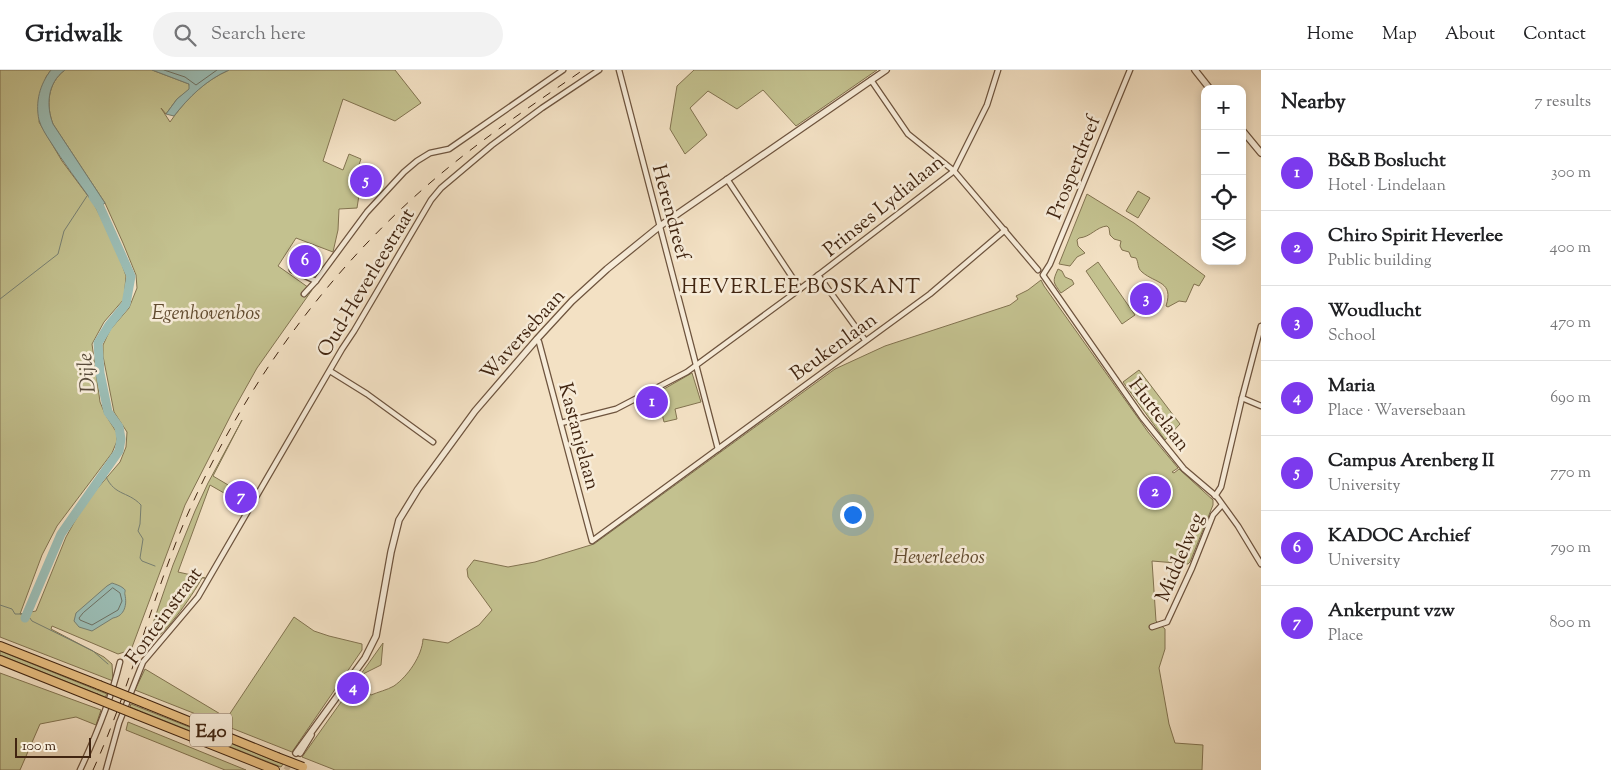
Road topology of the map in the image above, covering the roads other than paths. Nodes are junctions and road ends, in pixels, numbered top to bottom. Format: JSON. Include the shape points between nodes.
{"nodes":[{"id":1,"x":563,"y":70,"type":"edge"},
{"id":2,"x":599,"y":70,"type":"edge"},
{"id":3,"x":619,"y":70,"type":"edge"},
{"id":4,"x":886,"y":70,"type":"edge"},
{"id":5,"x":998,"y":70,"type":"edge"},
{"id":6,"x":1130,"y":70,"type":"edge"},
{"id":7,"x":1195,"y":70,"type":"edge"},
{"id":8,"x":871,"y":80,"type":"junction"},
{"id":9,"x":1207,"y":85,"type":"edge"},
{"id":10,"x":1246,"y":135,"type":"edge"},
{"id":11,"x":1261,"y":153,"type":"edge"},
{"id":12,"x":954,"y":171,"type":"junction"},
{"id":13,"x":727,"y":180,"type":"junction"},
{"id":14,"x":660,"y":226,"type":"junction"},
{"id":15,"x":1005,"y":230,"type":"junction"},
{"id":16,"x":292,"y":270,"type":"dead end"},
{"id":17,"x":1038,"y":270,"type":"dead end"},
{"id":18,"x":818,"y":275,"type":"junction"},
{"id":19,"x":1043,"y":275,"type":"joint"},
{"id":20,"x":316,"y":281,"type":"junction"},
{"id":21,"x":800,"y":289,"type":"junction"},
{"id":22,"x":304,"y":294,"type":"dead end"},
{"id":23,"x":1261,"y":326,"type":"edge"},
{"id":24,"x":537,"y":339,"type":"junction"},
{"id":25,"x":865,"y":340,"type":"junction"},
{"id":26,"x":696,"y":365,"type":"junction"},
{"id":27,"x":330,"y":371,"type":"junction"},
{"id":28,"x":1242,"y":398,"type":"junction"},
{"id":29,"x":1261,"y":406,"type":"edge"},
{"id":30,"x":561,"y":423,"type":"junction"},
{"id":31,"x":433,"y":442,"type":"dead end"},
{"id":32,"x":717,"y":450,"type":"junction"},
{"id":33,"x":1216,"y":496,"type":"junction"},
{"id":34,"x":1222,"y":505,"type":"junction"},
{"id":35,"x":592,"y":541,"type":"joint"},
{"id":36,"x":218,"y":563,"type":"joint"},
{"id":37,"x":1261,"y":564,"type":"edge"},
{"id":38,"x":1152,"y":627,"type":"dead end"},
{"id":39,"x":0,"y":646,"type":"edge"},
{"id":40,"x":0,"y":660,"type":"edge"},
{"id":41,"x":120,"y":662,"type":"dead end"},
{"id":42,"x":297,"y":754,"type":"tunnel mouth"},
{"id":43,"x":307,"y":768,"type":"edge"},
{"id":44,"x":273,"y":769,"type":"edge"},
{"id":45,"x":80,"y":770,"type":"edge"},
{"id":46,"x":106,"y":770,"type":"edge"}],
"edges":[{"from":1,"to":20,"type":"street","via":[[449,149],[430,153],[404,172],[366,212]]},
{"from":2,"to":27,"type":"street","name":"Oud-Heverleestraat","via":[[490,146],[441,188]]},
{"from":3,"to":14,"type":"street","name":"Herendreef"},
{"from":4,"to":8,"type":"street","name":"Waversebaan"},
{"from":5,"to":12,"type":"street","name":"Prinses Lydialaan","via":[[987,105]]},
{"from":6,"to":19,"type":"street","name":"Prosperdreef"},
{"from":7,"to":9,"type":"street"},
{"from":8,"to":12,"type":"street","via":[[908,134]]},
{"from":8,"to":13,"type":"street","name":"Waversebaan"},
{"from":10,"to":11,"type":"street"},
{"from":12,"to":15,"type":"street"},
{"from":12,"to":18,"type":"street","name":"Prinses Lydialaan"},
{"from":13,"to":14,"type":"street","name":"Waversebaan"},
{"from":13,"to":21,"type":"street"},
{"from":14,"to":24,"type":"street","name":"Waversebaan","via":[[572,301]]},
{"from":14,"to":26,"type":"street","name":"Herendreef"},
{"from":15,"to":17,"type":"street"},
{"from":15,"to":25,"type":"street","name":"Beukenlaan","via":[[946,282]]},
{"from":16,"to":20,"type":"street"},
{"from":18,"to":21,"type":"street","name":"Prinses Lydialaan"},
{"from":18,"to":25,"type":"street"},
{"from":19,"to":33,"type":"street","name":"Huttelaan","via":[[1166,448],[1184,470]]},
{"from":20,"to":22,"type":"street"},
{"from":21,"to":26,"type":"street","name":"Prinses Lydialaan"},
{"from":23,"to":28,"type":"street","name":"Middelweg"},
{"from":24,"to":30,"type":"street","name":"Kastanjelaan"},
{"from":24,"to":42,"type":"street","name":"Waversebaan","via":[[476,411],[399,520],[376,636],[365,658]]},
{"from":25,"to":32,"type":"street","name":"Beukenlaan"},
{"from":26,"to":30,"type":"street","name":"Prinses Lydialaan","via":[[616,409]]},
{"from":26,"to":32,"type":"street","name":"Herendreef"},
{"from":27,"to":31,"type":"street"},
{"from":27,"to":36,"type":"street","name":"Oud-Heverleestraat"},
{"from":28,"to":29,"type":"street"},
{"from":28,"to":33,"type":"street","name":"Middelweg","via":[[1221,488]]},
{"from":30,"to":35,"type":"street","name":"Kastanjelaan"},
{"from":32,"to":35,"type":"street","name":"Beukenlaan"},
{"from":33,"to":34,"type":"street","name":"Huttelaan"},
{"from":34,"to":37,"type":"street","name":"Huttelaan"},
{"from":34,"to":38,"type":"street","name":"Middelweg","via":[[1213,515],[1167,622]]},
{"from":36,"to":46,"type":"street","name":"Fonteinstraat","via":[[198,598],[143,662],[119,723]]},
{"from":39,"to":43,"type":"highway","number":"E40","bridge":true},
{"from":40,"to":44,"type":"highway","number":"E40","bridge":true},
{"from":41,"to":45,"type":"street"}]}
